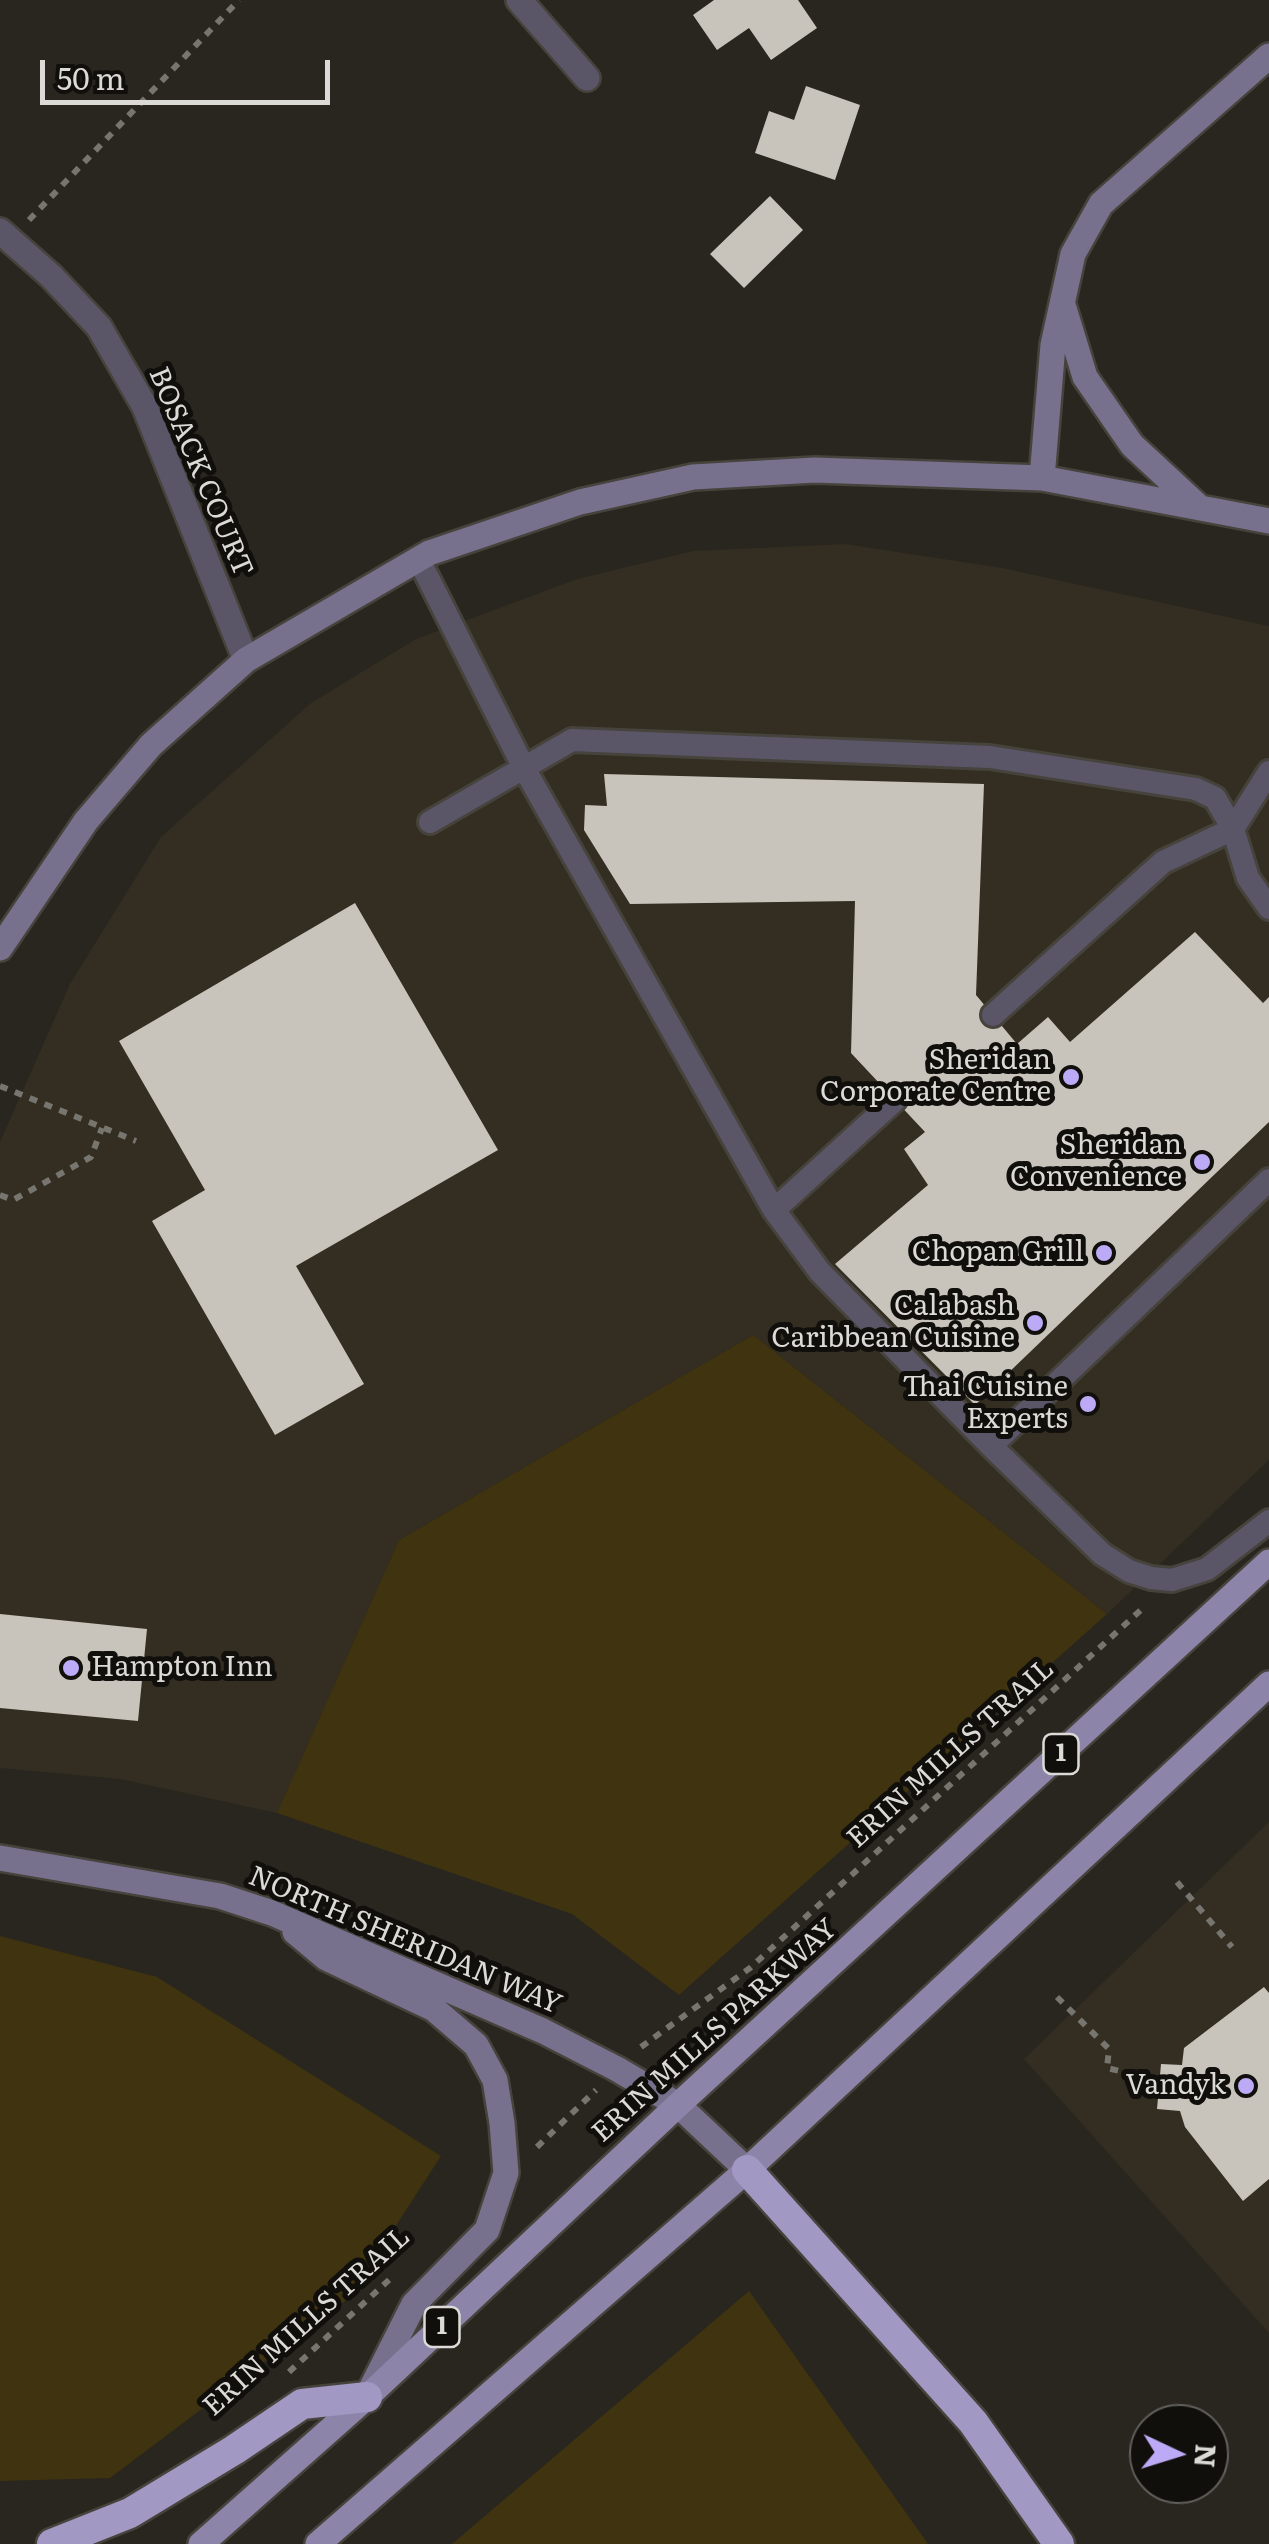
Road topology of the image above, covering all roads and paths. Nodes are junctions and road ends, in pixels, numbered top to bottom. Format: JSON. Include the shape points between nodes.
{"nodes":[{"id":1,"x":239,"y":0,"type":"edge"},
{"id":2,"x":520,"y":0,"type":"edge"},
{"id":3,"x":1269,"y":56,"type":"edge"},
{"id":4,"x":587,"y":78,"type":"dead end"},
{"id":5,"x":5,"y":235,"type":"edge"},
{"id":6,"x":1062,"y":305,"type":"junction"},
{"id":7,"x":1042,"y":478,"type":"junction"},
{"id":8,"x":1202,"y":510,"type":"junction"},
{"id":9,"x":1269,"y":521,"type":"edge"},
{"id":10,"x":418,"y":560,"type":"junction"},
{"id":11,"x":246,"y":660,"type":"junction"},
{"id":12,"x":524,"y":768,"type":"junction"},
{"id":13,"x":1269,"y":772,"type":"edge"},
{"id":14,"x":430,"y":822,"type":"dead end"},
{"id":15,"x":1233,"y":829,"type":"junction"},
{"id":16,"x":1269,"y":908,"type":"edge"},
{"id":17,"x":0,"y":948,"type":"edge"},
{"id":18,"x":993,"y":1015,"type":"dead end"},
{"id":19,"x":0,"y":1086,"type":"edge"},
{"id":20,"x":894,"y":1100,"type":"dead end"},
{"id":21,"x":102,"y":1128,"type":"junction"},
{"id":22,"x":136,"y":1142,"type":"dead end"},
{"id":23,"x":1269,"y":1180,"type":"edge"},
{"id":24,"x":0,"y":1195,"type":"edge"},
{"id":25,"x":774,"y":1210,"type":"junction"},
{"id":26,"x":990,"y":1446,"type":"junction"},
{"id":27,"x":1269,"y":1520,"type":"edge"},
{"id":28,"x":1269,"y":1562,"type":"edge"},
{"id":29,"x":1172,"y":1580,"type":"junction"},
{"id":30,"x":1269,"y":1684,"type":"edge"},
{"id":31,"x":0,"y":1858,"type":"edge"},
{"id":32,"x":1177,"y":1882,"type":"dead end"},
{"id":33,"x":272,"y":1913,"type":"junction"},
{"id":34,"x":1232,"y":1947,"type":"dead end"},
{"id":35,"x":1057,"y":1997,"type":"dead end"},
{"id":36,"x":652,"y":2036,"type":"dead end"},
{"id":37,"x":1124,"y":2072,"type":"dead end"},
{"id":38,"x":585,"y":2100,"type":"dead end"},
{"id":39,"x":678,"y":2104,"type":"junction"},
{"id":40,"x":534,"y":2150,"type":"dead end"},
{"id":41,"x":747,"y":2170,"type":"junction"},
{"id":42,"x":401,"y":2269,"type":"dead end"},
{"id":43,"x":279,"y":2380,"type":"dead end"},
{"id":44,"x":367,"y":2398,"type":"junction"},
{"id":45,"x":52,"y":2544,"type":"edge"},
{"id":46,"x":201,"y":2544,"type":"edge"},
{"id":47,"x":318,"y":2544,"type":"edge"},
{"id":48,"x":1059,"y":2544,"type":"edge"}],
"edges":[{"from":1,"to":5,"type":"path"},
{"from":2,"to":4,"type":"street"},
{"from":3,"to":6,"type":"street","via":[[1101,204],[1072,254]]},
{"from":5,"to":11,"type":"street","name":"BOSACK COURT","via":[[100,327],[145,407]]},
{"from":6,"to":7,"type":"street"},
{"from":6,"to":8,"type":"street","via":[[1085,378],[1132,445]]},
{"from":7,"to":8,"type":"street"},
{"from":7,"to":10,"type":"street","via":[[815,470],[692,478],[580,502]]},
{"from":8,"to":9,"type":"street"},
{"from":10,"to":11,"type":"street"},
{"from":10,"to":12,"type":"lane"},
{"from":11,"to":17,"type":"street","via":[[138,760],[86,821]]},
{"from":12,"to":14,"type":"lane"},
{"from":12,"to":15,"type":"lane","via":[[572,740],[990,757],[1196,788],[1215,798]]},
{"from":12,"to":25,"type":"lane"},
{"from":13,"to":15,"type":"lane"},
{"from":15,"to":16,"type":"lane","via":[[1248,878]]},
{"from":15,"to":18,"type":"lane","via":[[1163,862]]},
{"from":19,"to":21,"type":"path"},
{"from":20,"to":25,"type":"lane"},
{"from":21,"to":22,"type":"path"},
{"from":21,"to":24,"type":"path","via":[[91,1156],[13,1200]]},
{"from":23,"to":26,"type":"lane"},
{"from":25,"to":26,"type":"lane","via":[[820,1272]]},
{"from":26,"to":29,"type":"lane","via":[[1102,1554],[1129,1571]]},
{"from":27,"to":29,"type":"lane","via":[[1221,1560]]},
{"from":28,"to":39,"type":"main road","name":"ERIN MILLS PARKWAY","number":"1"},
{"from":29,"to":36,"type":"path","name":"ERIN MILLS TRAIL","via":[[750,1968]]},
{"from":30,"to":41,"type":"main road"},
{"from":31,"to":33,"type":"street","name":"NORTH SHERIDAN WAY","via":[[220,1896]]},
{"from":32,"to":34,"type":"path"},
{"from":33,"to":39,"type":"street","name":"NORTH SHERIDAN WAY","via":[[542,2031]]},
{"from":33,"to":44,"type":"street","via":[[326,1958],[434,2008],[476,2046],[494,2080],[506,2174],[487,2230],[414,2304]]},
{"from":35,"to":37,"type":"path","via":[[1108,2049],[1106,2068]]},
{"from":38,"to":40,"type":"path"},
{"from":39,"to":41,"type":"street","name":"NORTH SHERIDAN WAY"},
{"from":39,"to":44,"type":"main road","name":"ERIN MILLS PARKWAY","number":"1"},
{"from":41,"to":47,"type":"main road"},
{"from":41,"to":48,"type":"highway","via":[[973,2422]]},
{"from":42,"to":43,"type":"path","name":"ERIN MILLS TRAIL"},
{"from":44,"to":45,"type":"highway","via":[[302,2404],[130,2513]]},
{"from":44,"to":46,"type":"main road","name":"ERIN MILLS PARKWAY","number":"1"}]}
